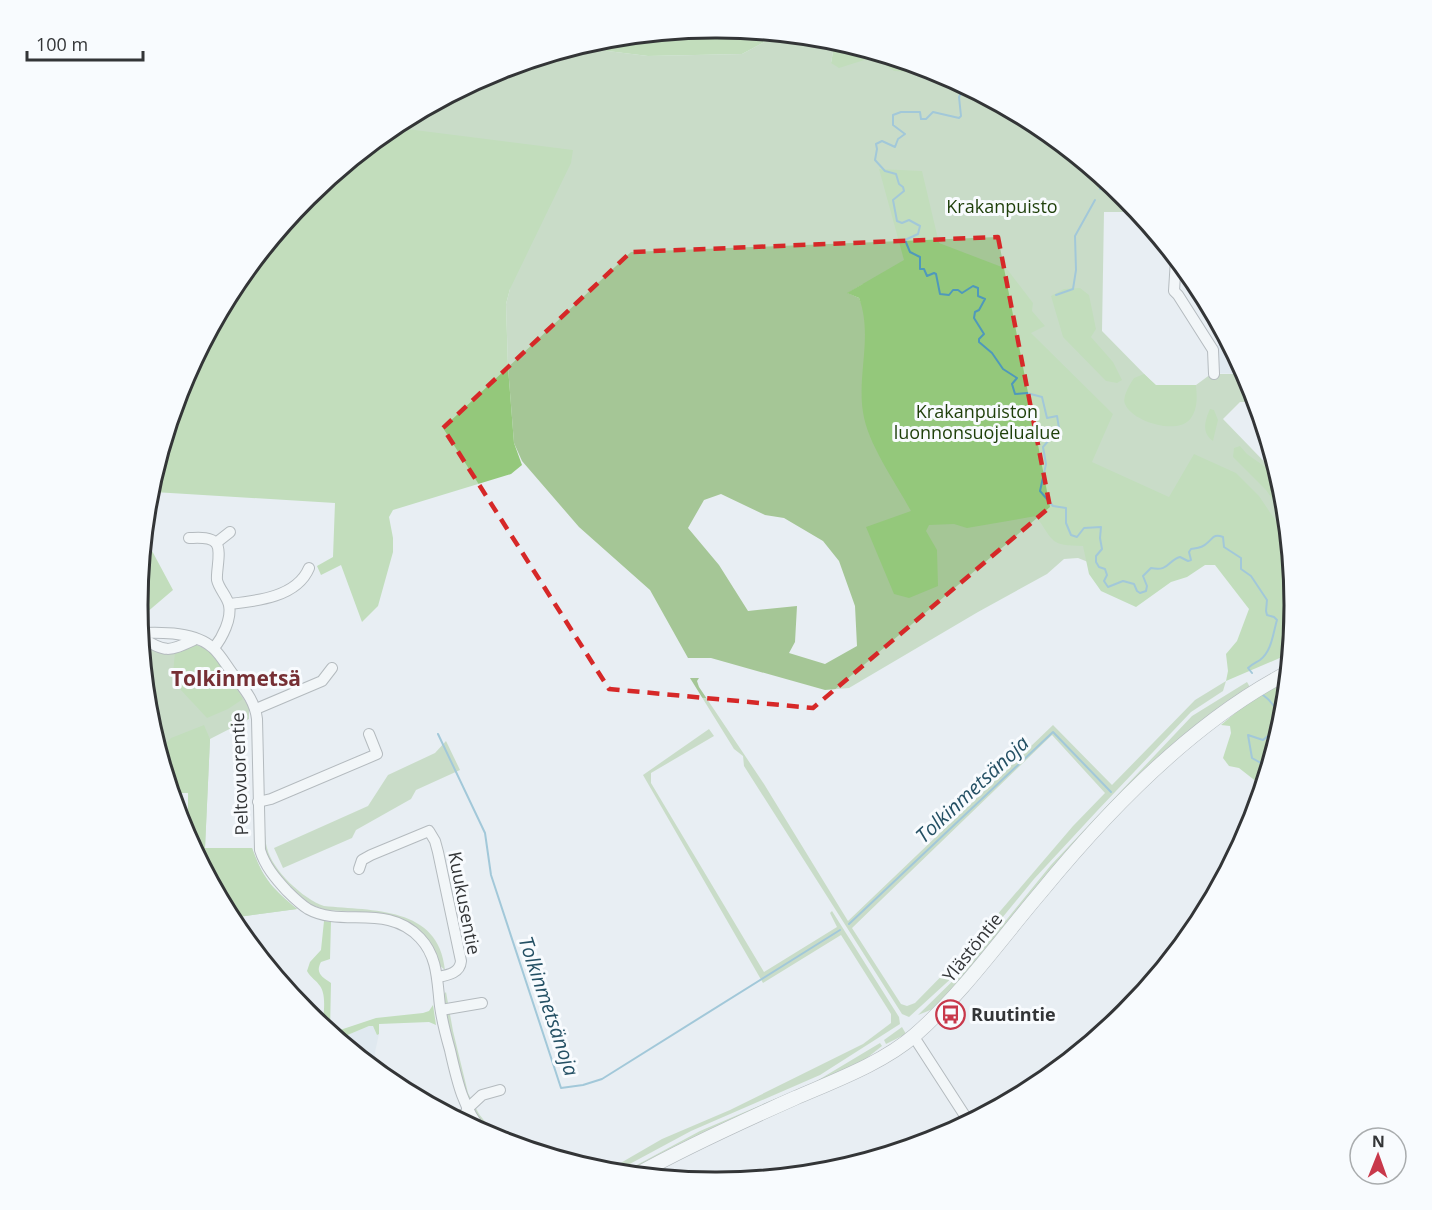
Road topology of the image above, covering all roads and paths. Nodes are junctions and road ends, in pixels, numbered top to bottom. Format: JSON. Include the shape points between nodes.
{"nodes":[{"id":1,"x":1175,"y":272,"type":"edge"},
{"id":2,"x":1214,"y":374,"type":"dead end"},
{"id":3,"x":230,"y":532,"type":"dead end"},
{"id":4,"x":189,"y":538,"type":"dead end"},
{"id":5,"x":216,"y":543,"type":"junction"},
{"id":6,"x":309,"y":568,"type":"dead end"},
{"id":7,"x":229,"y":604,"type":"junction"},
{"id":8,"x":150,"y":635,"type":"edge"},
{"id":9,"x":196,"y":639,"type":"junction"},
{"id":10,"x":150,"y":642,"type":"edge"},
{"id":11,"x":214,"y":648,"type":"junction"},
{"id":12,"x":332,"y":668,"type":"dead end"},
{"id":13,"x":1279,"y":678,"type":"edge"},
{"id":14,"x":255,"y":709,"type":"junction"},
{"id":15,"x":369,"y":734,"type":"dead end"},
{"id":16,"x":258,"y":802,"type":"junction"},
{"id":17,"x":359,"y":869,"type":"dead end"},
{"id":18,"x":438,"y":977,"type":"junction"},
{"id":19,"x":482,"y":1003,"type":"dead end"},
{"id":20,"x":441,"y":1010,"type":"junction"},
{"id":21,"x":914,"y":1037,"type":"junction"},
{"id":22,"x":500,"y":1090,"type":"dead end"},
{"id":23,"x":468,"y":1111,"type":"junction"},
{"id":24,"x":463,"y":1113,"type":"edge"},
{"id":25,"x":965,"y":1115,"type":"edge"},
{"id":26,"x":473,"y":1117,"type":"edge"},
{"id":27,"x":648,"y":1169,"type":"edge"}],
"edges":[{"from":1,"to":2,"type":"street","via":[[1174,291],[1213,350]]},
{"from":3,"to":5,"type":"street"},
{"from":4,"to":5,"type":"street","via":[[206,538]]},
{"from":5,"to":7,"type":"street","via":[[217,580]]},
{"from":6,"to":7,"type":"street","via":[[305,579],[274,596]]},
{"from":7,"to":11,"type":"street","via":[[225,629]]},
{"from":8,"to":9,"type":"street","name":"Peltovuorentie"},
{"from":9,"to":10,"type":"street","name":"Peltovuorentie","via":[[166,650]]},
{"from":9,"to":11,"type":"street","name":"Peltovuorentie"},
{"from":11,"to":14,"type":"street","name":"Peltovuorentie"},
{"from":12,"to":14,"type":"street","via":[[322,681]]},
{"from":13,"to":21,"type":"main road","name":"Ylästöntie","via":[[1242,699],[1176,749],[1043,889],[950,1002]]},
{"from":14,"to":16,"type":"street","name":"Peltovuorentie"},
{"from":15,"to":16,"type":"street","via":[[377,754]]},
{"from":16,"to":18,"type":"street","name":"Peltovuorentie","via":[[258,838],[263,859],[298,901],[324,914],[402,924],[424,943]]},
{"from":17,"to":18,"type":"street","name":"Kuukusentie","via":[[362,860],[371,855],[429,831],[438,852],[461,961],[457,971]]},
{"from":18,"to":20,"type":"street","name":"Peltovuorentie"},
{"from":19,"to":20,"type":"street"},
{"from":20,"to":23,"type":"street","name":"Peltovuorentie","via":[[458,1087]]},
{"from":21,"to":25,"type":"street"},
{"from":21,"to":27,"type":"main road","name":"Ylästöntie","via":[[843,1077],[704,1139]]},
{"from":22,"to":23,"type":"street","via":[[482,1095]]},
{"from":23,"to":24,"type":"street"},
{"from":23,"to":26,"type":"street","name":"Peltovuorentie"}]}
